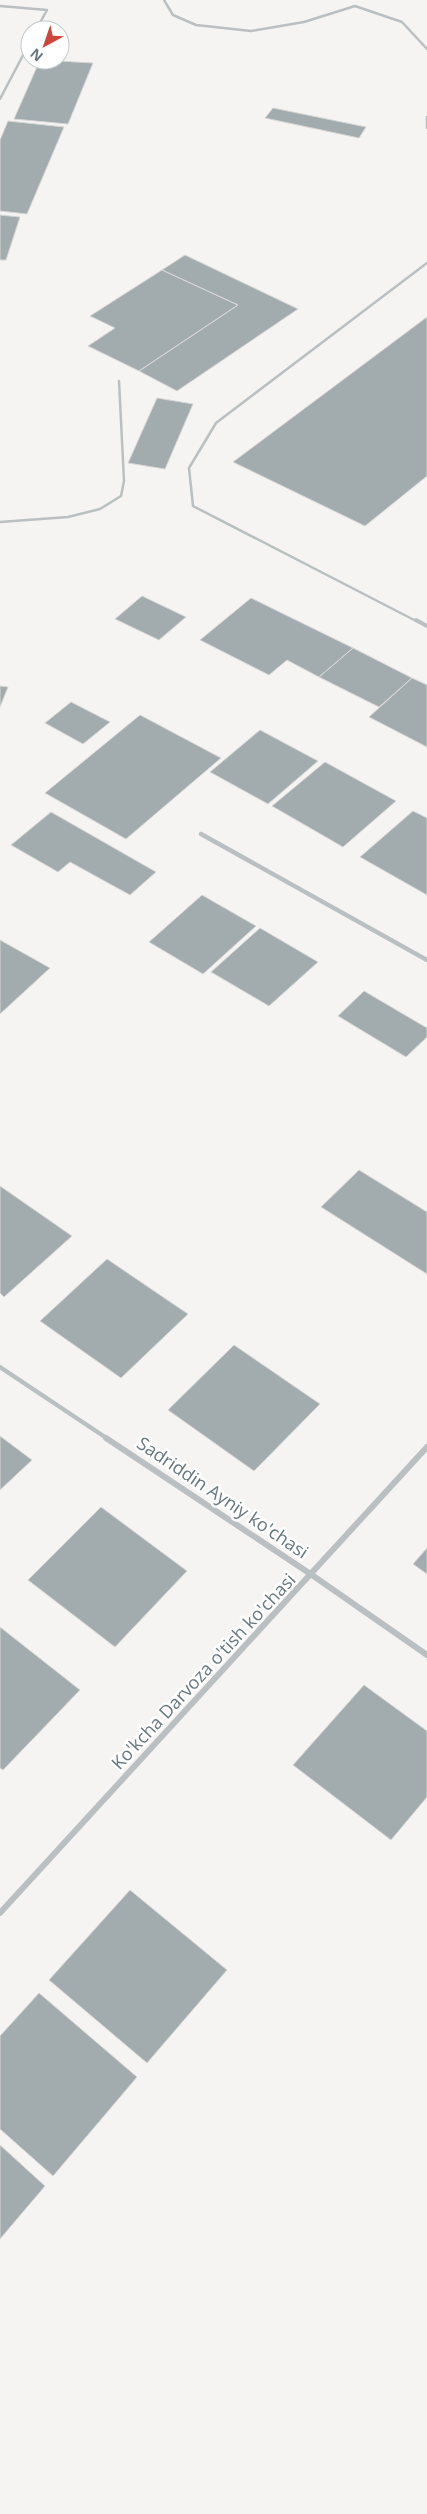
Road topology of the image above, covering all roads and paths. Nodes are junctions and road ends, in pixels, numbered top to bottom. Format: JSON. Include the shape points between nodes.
{"nodes":[{"id":1,"x":164,"y":0,"type":"edge"},
{"id":2,"x":0,"y":6,"type":"edge"},
{"id":3,"x":42,"y":20,"type":"edge"},
{"id":4,"x":427,"y":49,"type":"edge"},
{"id":5,"x":20,"y":61,"type":"edge"},
{"id":6,"x":0,"y":99,"type":"edge"},
{"id":7,"x":427,"y":117,"type":"edge"},
{"id":8,"x":427,"y":128,"type":"edge"},
{"id":9,"x":427,"y":263,"type":"edge"},
{"id":10,"x":119,"y":381,"type":"dead end"},
{"id":11,"x":0,"y":522,"type":"edge"},
{"id":12,"x":427,"y":626,"type":"edge"},
{"id":13,"x":201,"y":834,"type":"dead end"},
{"id":14,"x":427,"y":960,"type":"edge"},
{"id":15,"x":0,"y":1367,"type":"edge"},
{"id":16,"x":427,"y":1447,"type":"edge"},
{"id":17,"x":312,"y":1575,"type":"junction"},
{"id":18,"x":427,"y":1655,"type":"edge"},
{"id":19,"x":0,"y":1913,"type":"edge"}],
"edges":[{"from":1,"to":4,"type":"lane","via":[[173,15],[196,25],[251,31],[304,22],[355,6],[402,22]]},
{"from":2,"to":3,"type":"lane","via":[[47,10]]},
{"from":5,"to":6,"type":"lane"},
{"from":7,"to":8,"type":"lane"},
{"from":9,"to":12,"type":"lane","via":[[216,423],[189,468],[193,506]]},
{"from":10,"to":11,"type":"lane","via":[[124,481],[121,496],[100,509],[68,517]]},
{"from":13,"to":14,"type":"street"},
{"from":15,"to":17,"type":"street","name":"Sadriddin Ayniy ko'chasi"},
{"from":16,"to":17,"type":"street","name":"Ko'kcha Darvoza o'tish ko'chasi"},
{"from":17,"to":18,"type":"street","name":"Sadriddin Ayniy ko'chasi"},
{"from":17,"to":19,"type":"street","name":"Ko'kcha Darvoza o'tish ko'chasi"}]}
